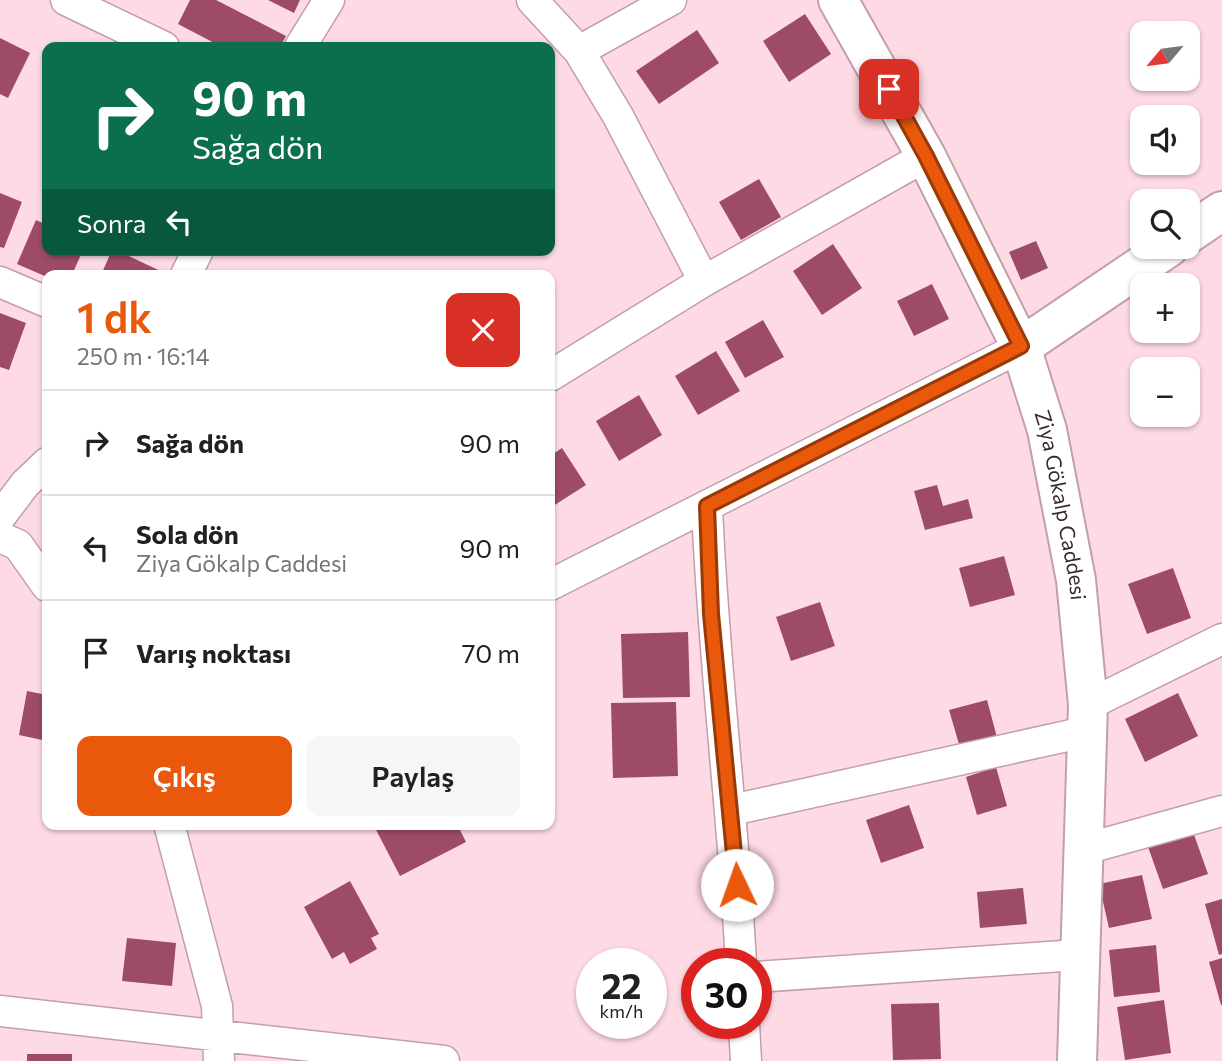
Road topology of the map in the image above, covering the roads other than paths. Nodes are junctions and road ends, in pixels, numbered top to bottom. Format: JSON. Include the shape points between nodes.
{"nodes":[{"id":1,"x":66,"y":0,"type":"edge"},
{"id":2,"x":328,"y":0,"type":"edge"},
{"id":3,"x":532,"y":0,"type":"edge"},
{"id":4,"x":671,"y":0,"type":"edge"},
{"id":5,"x":838,"y":0,"type":"edge"},
{"id":6,"x":154,"y":42,"type":"edge"},
{"id":7,"x":303,"y":42,"type":"edge"},
{"id":8,"x":579,"y":51,"type":"junction"},
{"id":9,"x":926,"y":156,"type":"junction"},
{"id":10,"x":1222,"y":211,"type":"edge"},
{"id":11,"x":1200,"y":226,"type":"edge"},
{"id":12,"x":1151,"y":259,"type":"edge"},
{"id":13,"x":704,"y":281,"type":"junction"},
{"id":14,"x":0,"y":282,"type":"edge"},
{"id":15,"x":42,"y":300,"type":"edge"},
{"id":16,"x":1021,"y":346,"type":"junction"},
{"id":17,"x":555,"y":373,"type":"edge"},
{"id":18,"x":42,"y":468,"type":"edge"},
{"id":19,"x":707,"y":506,"type":"junction"},
{"id":20,"x":0,"y":517,"type":"edge"},
{"id":21,"x":0,"y":537,"type":"edge"},
{"id":22,"x":42,"y":579,"type":"edge"},
{"id":23,"x":555,"y":582,"type":"edge"},
{"id":24,"x":1222,"y":639,"type":"edge"},
{"id":25,"x":1086,"y":719,"type":"junction"},
{"id":26,"x":732,"y":810,"type":"junction"},
{"id":27,"x":1222,"y":811,"type":"edge"},
{"id":28,"x":171,"y":830,"type":"edge"},
{"id":29,"x":1085,"y":849,"type":"junction"},
{"id":30,"x":740,"y":948,"type":"edge"},
{"id":31,"x":1077,"y":955,"type":"junction"},
{"id":32,"x":772,"y":976,"type":"edge"},
{"id":33,"x":0,"y":1011,"type":"edge"},
{"id":34,"x":745,"y":1039,"type":"edge"},
{"id":35,"x":219,"y":1047,"type":"edge"},
{"id":36,"x":442,"y":1061,"type":"edge"},
{"id":37,"x":746,"y":1061,"type":"edge"},
{"id":38,"x":1076,"y":1061,"type":"edge"}],
"edges":[{"from":1,"to":6,"type":"street"},
{"from":2,"to":7,"type":"street"},
{"from":3,"to":8,"type":"street"},
{"from":4,"to":8,"type":"street"},
{"from":5,"to":9,"type":"street","name":"Ziya Gökalp Caddesi"},
{"from":8,"to":13,"type":"street"},
{"from":9,"to":13,"type":"street"},
{"from":9,"to":16,"type":"street","name":"Ziya Gökalp Caddesi"},
{"from":10,"to":11,"type":"street"},
{"from":12,"to":16,"type":"street"},
{"from":13,"to":17,"type":"street"},
{"from":14,"to":15,"type":"street"},
{"from":16,"to":19,"type":"street"},
{"from":16,"to":25,"type":"street","name":"Ziya Gökalp Caddesi","via":[[1047,430],[1076,580]]},
{"from":18,"to":20,"type":"street"},
{"from":19,"to":23,"type":"street"},
{"from":19,"to":26,"type":"street","via":[[711,614]]},
{"from":21,"to":22,"type":"street","via":[[18,545]]},
{"from":24,"to":25,"type":"street"},
{"from":25,"to":26,"type":"street"},
{"from":25,"to":29,"type":"street","name":"Ziya Gökalp Caddesi"},
{"from":26,"to":30,"type":"street"},
{"from":27,"to":29,"type":"street"},
{"from":28,"to":35,"type":"street","via":[[217,1006]]},
{"from":29,"to":31,"type":"street","name":"Ziya Gökalp Caddesi"},
{"from":31,"to":32,"type":"street"},
{"from":31,"to":38,"type":"street","name":"Ziya Gökalp Caddesi"},
{"from":33,"to":35,"type":"street"},
{"from":34,"to":37,"type":"street"},
{"from":35,"to":36,"type":"street"}]}
